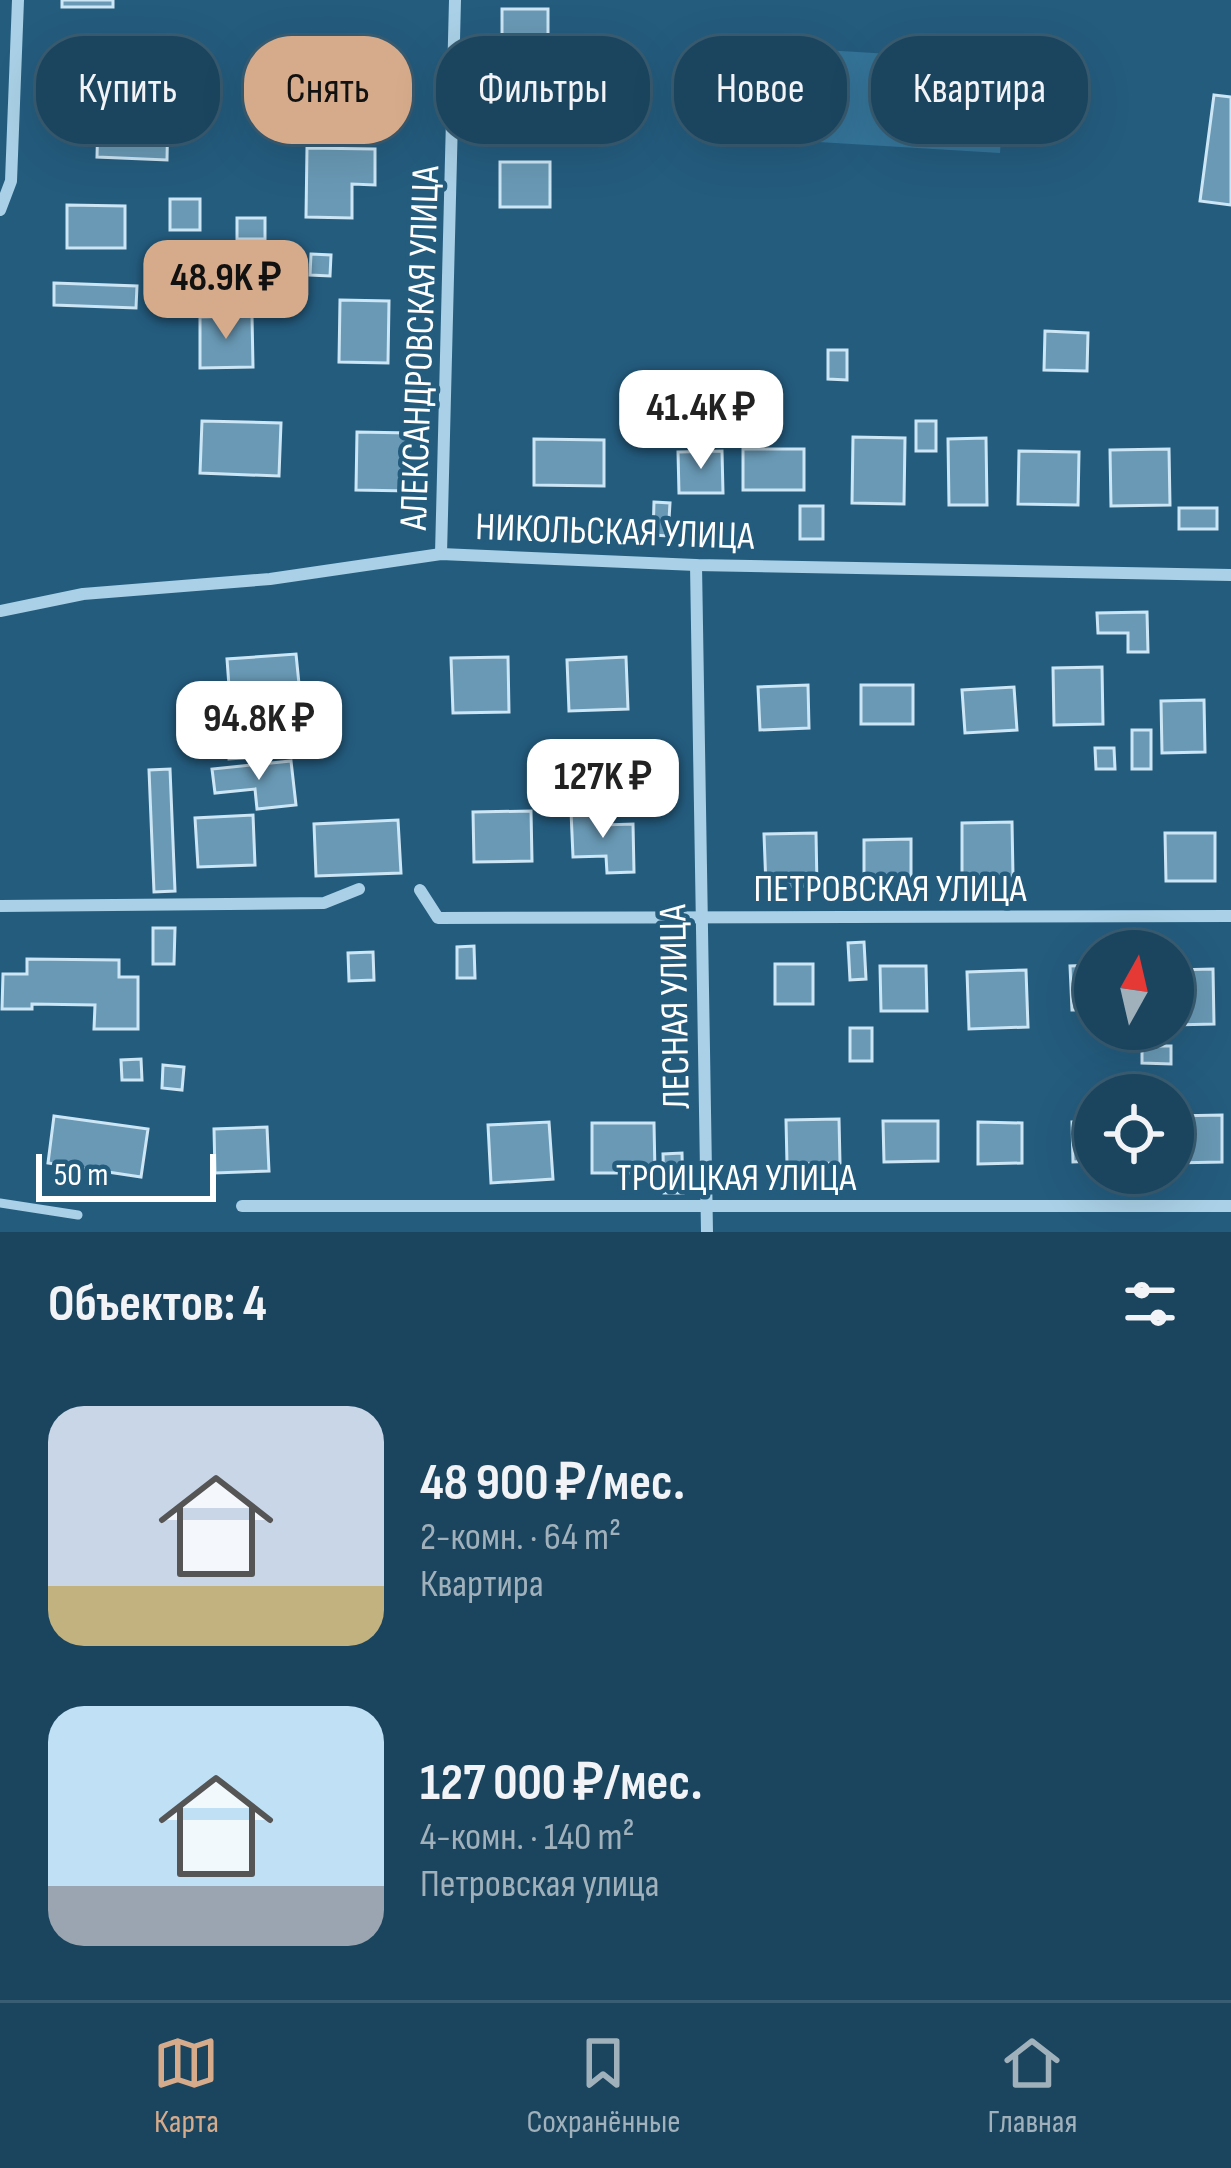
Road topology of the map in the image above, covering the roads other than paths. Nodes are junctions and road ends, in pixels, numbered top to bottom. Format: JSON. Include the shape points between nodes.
{"nodes":[{"id":1,"x":18,"y":0,"type":"edge"},
{"id":2,"x":455,"y":0,"type":"edge"},
{"id":3,"x":0,"y":210,"type":"edge"},
{"id":4,"x":441,"y":554,"type":"junction"},
{"id":5,"x":696,"y":565,"type":"junction"},
{"id":6,"x":1231,"y":575,"type":"edge"},
{"id":7,"x":0,"y":611,"type":"edge"},
{"id":8,"x":359,"y":889,"type":"dead end"},
{"id":9,"x":420,"y":890,"type":"dead end"},
{"id":10,"x":0,"y":906,"type":"edge"},
{"id":11,"x":1231,"y":916,"type":"edge"},
{"id":12,"x":701,"y":917,"type":"junction"},
{"id":13,"x":0,"y":1203,"type":"edge"},
{"id":14,"x":707,"y":1206,"type":"junction"},
{"id":15,"x":1231,"y":1206,"type":"edge"},
{"id":16,"x":242,"y":1207,"type":"dead end"},
{"id":17,"x":78,"y":1215,"type":"dead end"},
{"id":18,"x":707,"y":1232,"type":"edge"}],
"edges":[{"from":1,"to":3,"type":"street","via":[[11,181]]},
{"from":2,"to":4,"type":"street","name":"АЛЕКСАНДРОВСКАЯ УЛИЦА"},
{"from":4,"to":5,"type":"street","name":"НИКОЛЬСКАЯ УЛИЦА"},
{"from":4,"to":7,"type":"street","name":"НИКОЛЬСКАЯ УЛИЦА","via":[[82,594]]},
{"from":5,"to":6,"type":"street","name":"НИКОЛЬСКАЯ УЛИЦА"},
{"from":5,"to":12,"type":"street","name":"ЛЕСНАЯ УЛИЦА"},
{"from":8,"to":10,"type":"street","via":[[324,903]]},
{"from":9,"to":12,"type":"street","name":"ПЕТРОВСКАЯ УЛИЦА","via":[[438,918]]},
{"from":11,"to":12,"type":"street","name":"ПЕТРОВСКАЯ УЛИЦА"},
{"from":12,"to":14,"type":"street","name":"ЛЕСНАЯ УЛИЦА"},
{"from":13,"to":17,"type":"lane"},
{"from":14,"to":15,"type":"street","name":"ТРОИЦКАЯ УЛИЦА"},
{"from":14,"to":16,"type":"street","name":"ТРОИЦКАЯ УЛИЦА"},
{"from":14,"to":18,"type":"street","name":"ЛЕСНАЯ УЛИЦА"}]}
